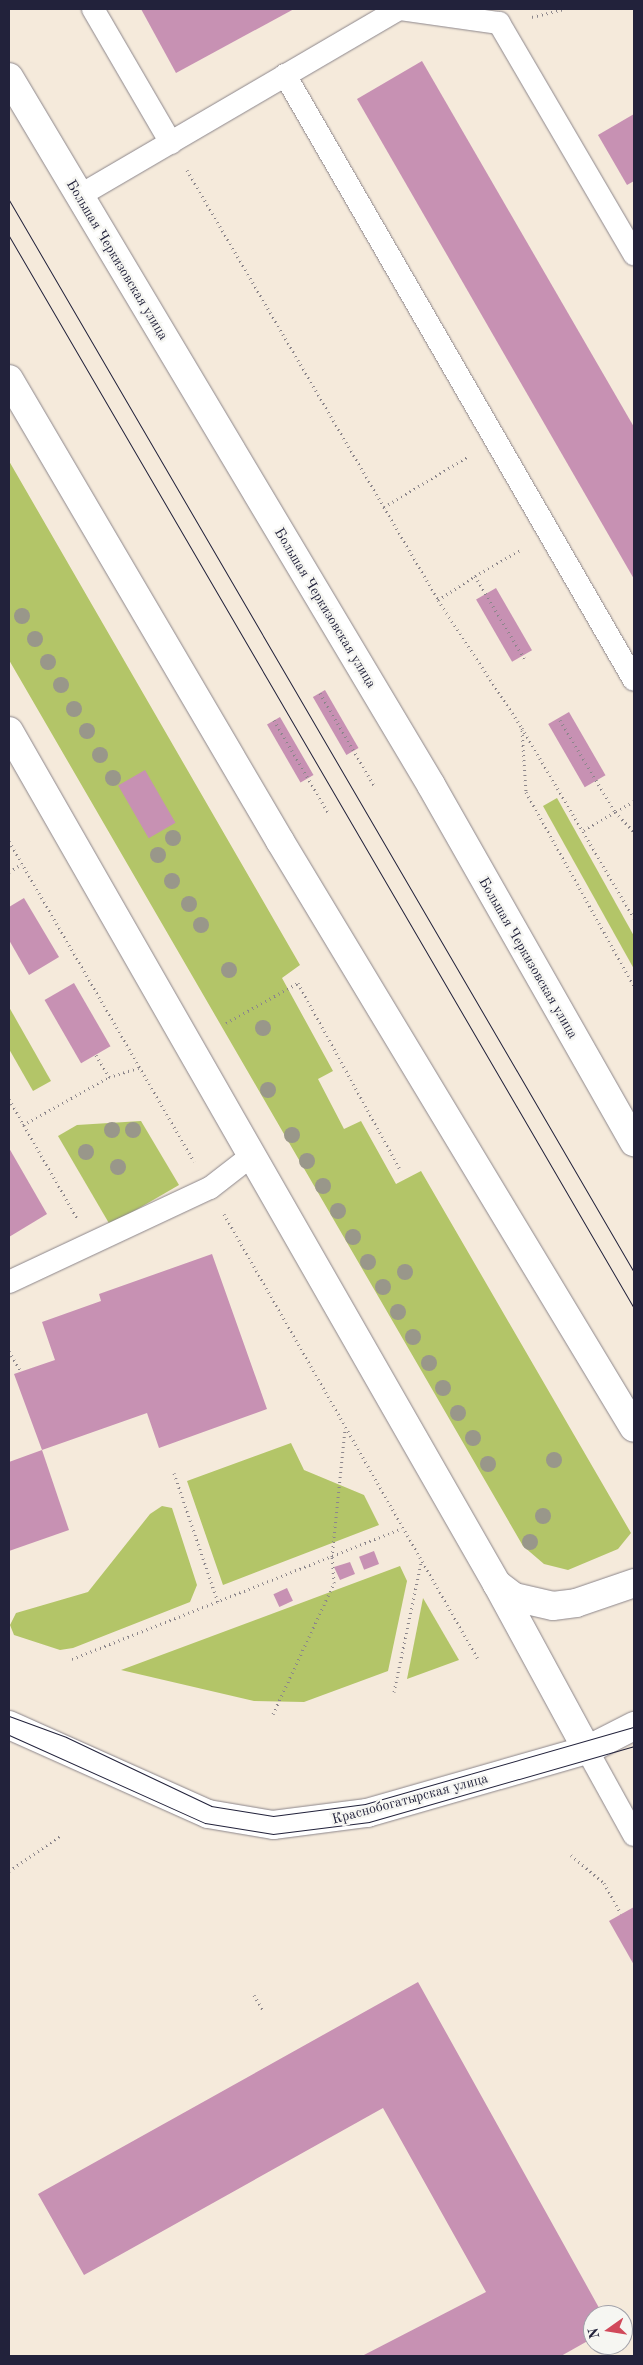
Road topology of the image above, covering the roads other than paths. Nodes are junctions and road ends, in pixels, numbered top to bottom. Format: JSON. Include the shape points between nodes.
{"nodes":[{"id":1,"x":93,"y":9,"type":"edge"},
{"id":2,"x":285,"y":75,"type":"junction"},
{"id":3,"x":9,"y":77,"type":"edge"},
{"id":4,"x":171,"y":143,"type":"junction"},
{"id":5,"x":79,"y":196,"type":"junction"},
{"id":6,"x":634,"y":254,"type":"edge"},
{"id":7,"x":9,"y":379,"type":"edge"},
{"id":8,"x":634,"y":680,"type":"edge"},
{"id":9,"x":9,"y":732,"type":"edge"},
{"id":10,"x":634,"y":1142,"type":"edge"},
{"id":11,"x":250,"y":1157,"type":"junction"},
{"id":12,"x":9,"y":1282,"type":"edge"},
{"id":13,"x":634,"y":1428,"type":"edge"},
{"id":14,"x":634,"y":1583,"type":"edge"},
{"id":15,"x":497,"y":1584,"type":"junction"},
{"id":16,"x":9,"y":1725,"type":"edge"},
{"id":17,"x":634,"y":1726,"type":"edge"},
{"id":18,"x":634,"y":1748,"type":"edge"},
{"id":19,"x":587,"y":1750,"type":"junction"},
{"id":20,"x":634,"y":1835,"type":"edge"}],
"edges":[{"from":1,"to":4,"type":"lane"},
{"from":2,"to":4,"type":"lane"},
{"from":2,"to":6,"type":"lane","via":[[399,9],[499,23]]},
{"from":2,"to":8,"type":"lane"},
{"from":3,"to":5,"type":"main road","name":"Большая Черкизовская улица"},
{"from":4,"to":5,"type":"lane"},
{"from":5,"to":10,"type":"main road","name":"Большая Черкизовская улица","via":[[431,785]]},
{"from":7,"to":13,"type":"main road"},
{"from":9,"to":11,"type":"main road"},
{"from":11,"to":12,"type":"lane","via":[[210,1188]]},
{"from":11,"to":15,"type":"main road"},
{"from":14,"to":15,"type":"main road","via":[[576,1603],[553,1606],[514,1597]]},
{"from":15,"to":19,"type":"main road"},
{"from":16,"to":19,"type":"main road","name":"Краснобогатырская улица","via":[[208,1814],[274,1825],[367,1813]]},
{"from":17,"to":19,"type":"main road","name":"Краснобогатырская улица"},
{"from":18,"to":19,"type":"main road","name":"Краснобогатырская улица"},
{"from":19,"to":20,"type":"lane"}]}
